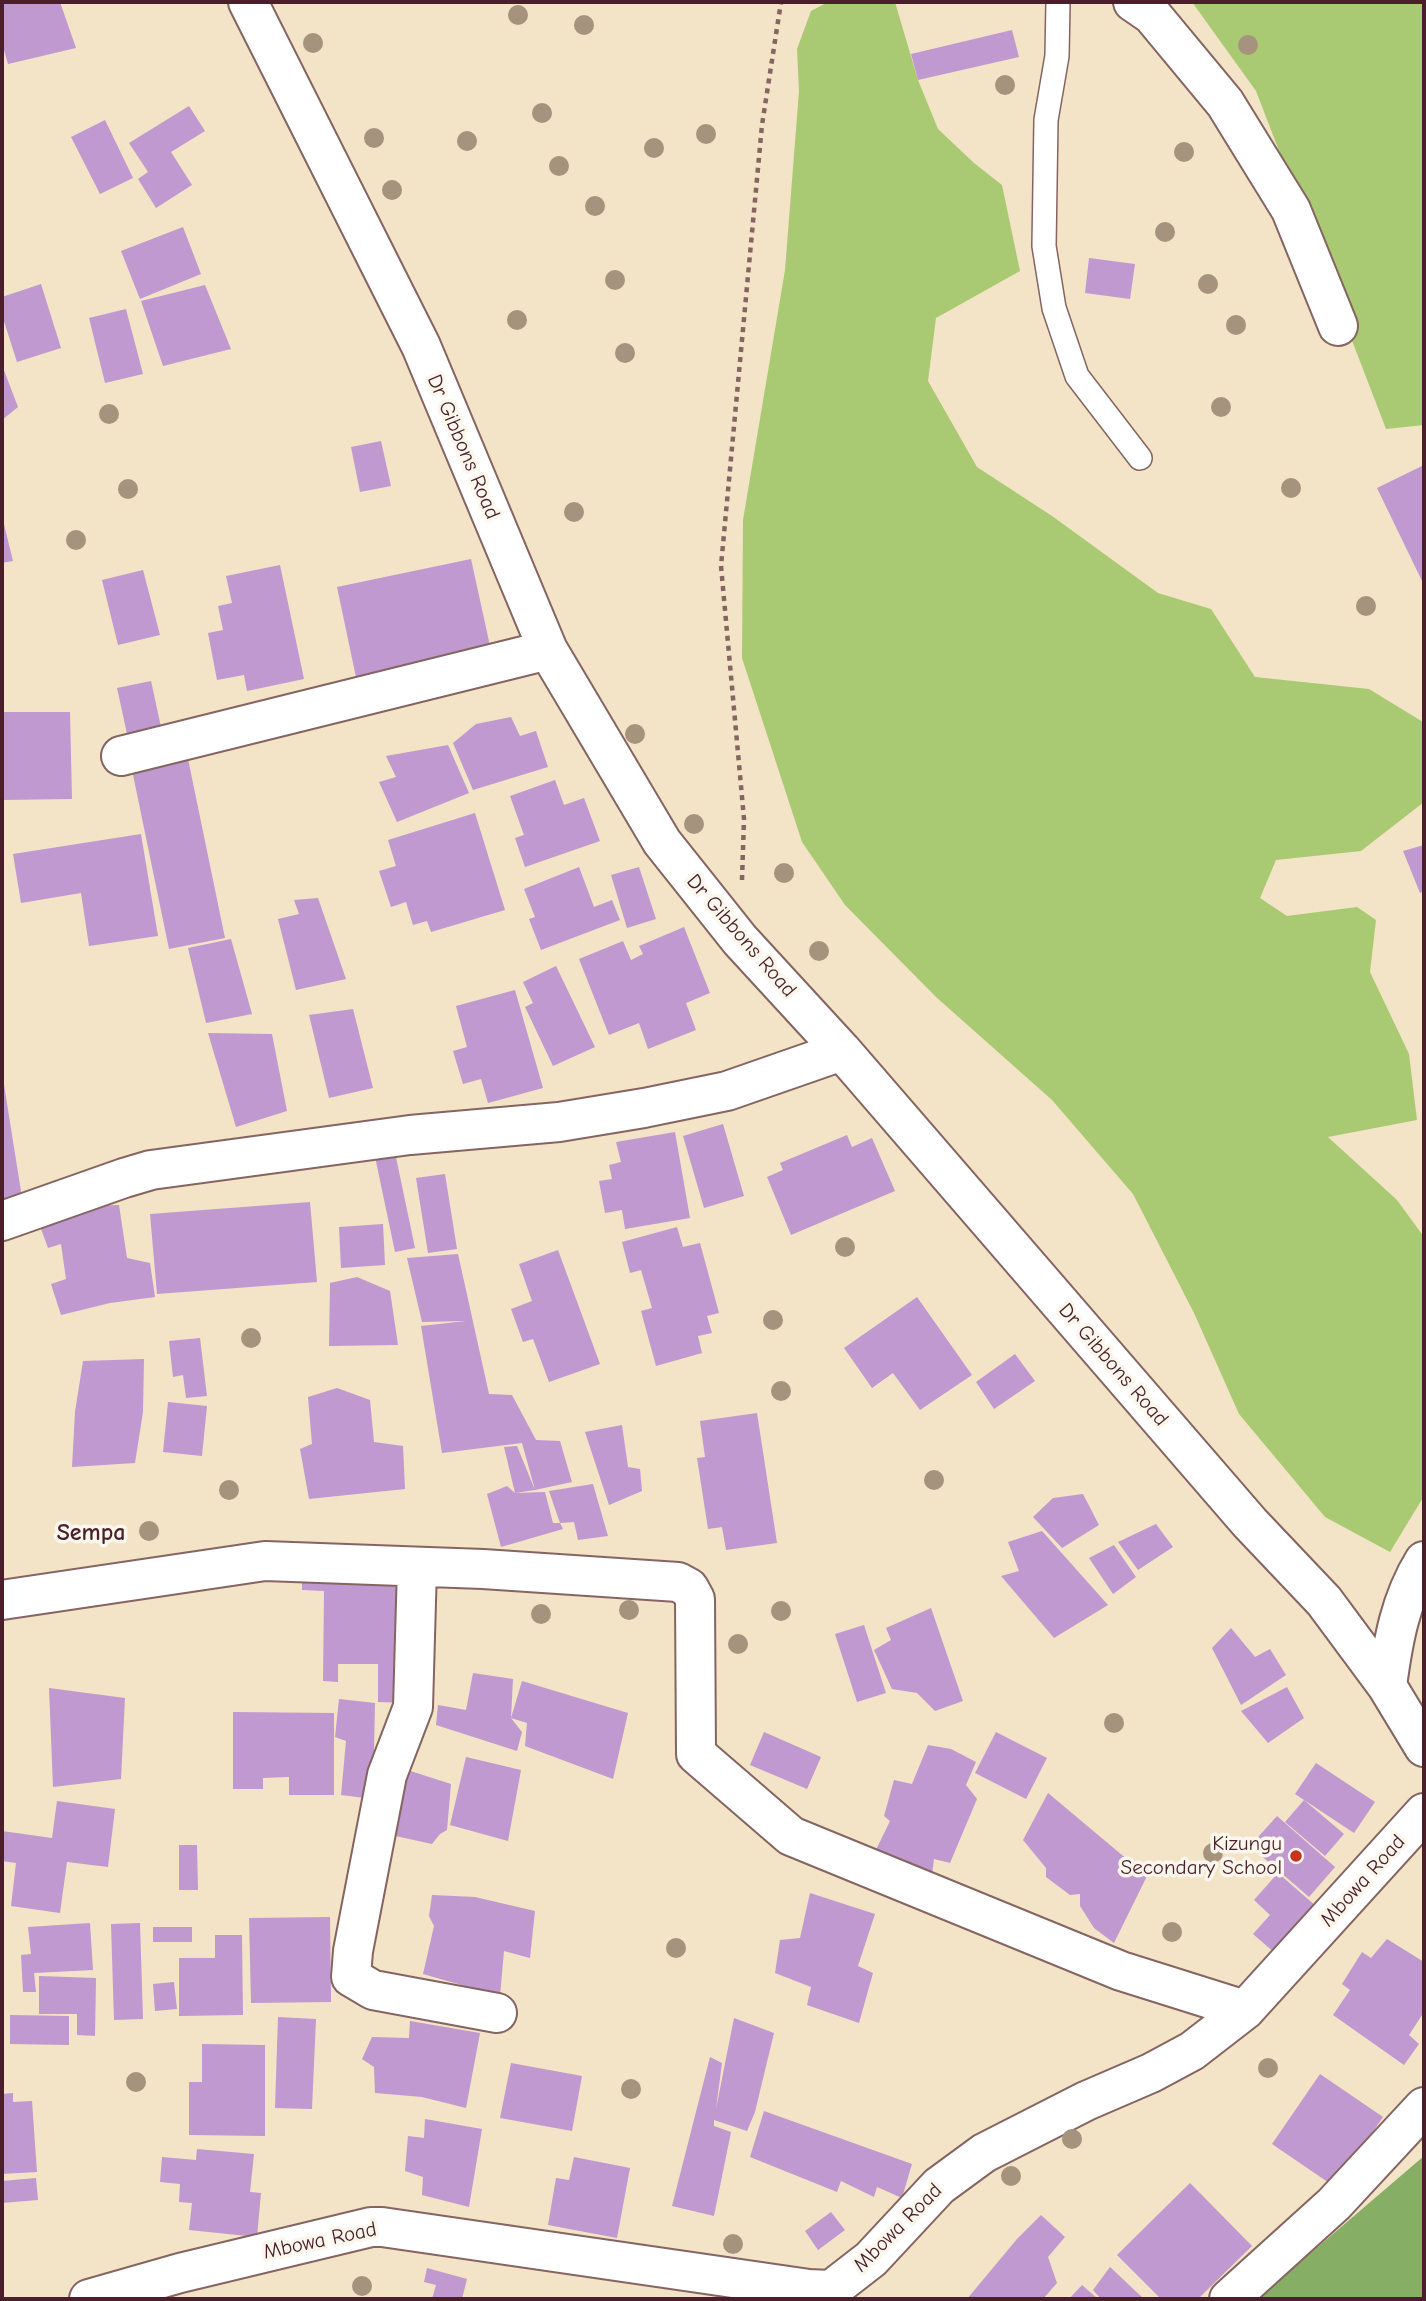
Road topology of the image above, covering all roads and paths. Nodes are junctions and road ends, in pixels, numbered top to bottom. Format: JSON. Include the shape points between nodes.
{"nodes":[{"id":1,"x":248,"y":2,"type":"edge"},
{"id":2,"x":781,"y":2,"type":"edge"},
{"id":3,"x":1058,"y":2,"type":"edge"},
{"id":4,"x":1133,"y":2,"type":"edge"},
{"id":5,"x":1338,"y":326,"type":"dead end"},
{"id":6,"x":1140,"y":458,"type":"dead end"},
{"id":7,"x":548,"y":650,"type":"junction"},
{"id":8,"x":121,"y":756,"type":"dead end"},
{"id":9,"x":740,"y":940,"type":"junction"},
{"id":10,"x":842,"y":1051,"type":"junction"},
{"id":11,"x":2,"y":1221,"type":"edge"},
{"id":12,"x":1424,"y":1561,"type":"edge"},
{"id":13,"x":417,"y":1567,"type":"junction"},
{"id":14,"x":2,"y":1600,"type":"edge"},
{"id":15,"x":1387,"y":1686,"type":"junction"},
{"id":16,"x":1424,"y":1747,"type":"edge"},
{"id":17,"x":1424,"y":1813,"type":"edge"},
{"id":18,"x":1245,"y":2010,"type":"junction"},
{"id":19,"x":497,"y":2013,"type":"dead end"},
{"id":20,"x":1424,"y":2108,"type":"edge"},
{"id":21,"x":89,"y":2299,"type":"edge"},
{"id":22,"x":1229,"y":2299,"type":"edge"}],
"edges":[{"from":1,"to":7,"type":"street","name":"Dr Gibbons Road","via":[[421,346]]},
{"from":2,"to":9,"type":"path","via":[[762,125],[721,566],[744,819]]},
{"from":3,"to":6,"type":"lane","via":[[1046,120],[1044,246],[1054,308],[1077,376]]},
{"from":4,"to":5,"type":"street","via":[[1152,15],[1225,103],[1291,210]]},
{"from":7,"to":8,"type":"street"},
{"from":7,"to":9,"type":"street","name":"Dr Gibbons Road","via":[[662,842]]},
{"from":9,"to":10,"type":"street","name":"Dr Gibbons Road"},
{"from":10,"to":11,"type":"street","via":[[727,1091],[644,1108],[151,1170]]},
{"from":10,"to":15,"type":"street","name":"Dr Gibbons Road","via":[[1250,1523],[1324,1601]]},
{"from":12,"to":15,"type":"street","via":[[1403,1603]]},
{"from":13,"to":14,"type":"street","via":[[265,1561]]},
{"from":13,"to":18,"type":"street","via":[[678,1582],[689,1588],[695,1599],[696,1754],[791,1836],[1121,1972]]},
{"from":13,"to":19,"type":"street","via":[[413,1707],[387,1775],[351,1977],[373,1990]]},
{"from":15,"to":16,"type":"street","name":"Dr Gibbons Road"},
{"from":17,"to":18,"type":"street","name":"Mbowa Road"},
{"from":18,"to":21,"type":"street","name":"Mbowa Road","via":[[1192,2052],[984,2153],[939,2186],[870,2259],[831,2290],[371,2227]]},
{"from":20,"to":22,"type":"street","via":[[1334,2204]]}]}
